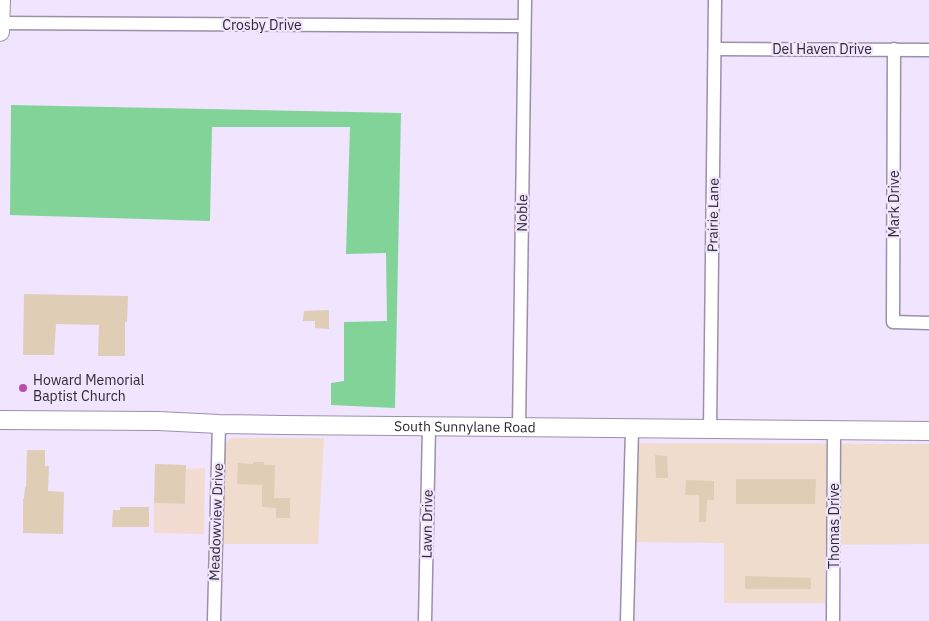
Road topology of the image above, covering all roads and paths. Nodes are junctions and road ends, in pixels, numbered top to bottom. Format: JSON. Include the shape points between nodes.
{"nodes":[{"id":1,"x":1,"y":0,"type":"edge"},
{"id":2,"x":525,"y":0,"type":"edge"},
{"id":3,"x":715,"y":0,"type":"edge"},
{"id":4,"x":0,"y":23,"type":"edge"},
{"id":5,"x":524,"y":26,"type":"junction"},
{"id":6,"x":0,"y":32,"type":"edge"},
{"id":7,"x":715,"y":48,"type":"junction"},
{"id":8,"x":894,"y":50,"type":"junction"},
{"id":9,"x":929,"y":50,"type":"edge"},
{"id":10,"x":929,"y":323,"type":"edge"},
{"id":11,"x":0,"y":420,"type":"edge"},
{"id":12,"x":219,"y":424,"type":"junction"},
{"id":13,"x":429,"y":426,"type":"junction"},
{"id":14,"x":519,"y":427,"type":"junction"},
{"id":15,"x":632,"y":429,"type":"junction"},
{"id":16,"x":710,"y":430,"type":"junction"},
{"id":17,"x":834,"y":430,"type":"junction"},
{"id":18,"x":929,"y":431,"type":"edge"},
{"id":19,"x":214,"y":621,"type":"edge"},
{"id":20,"x":425,"y":621,"type":"edge"},
{"id":21,"x":627,"y":621,"type":"edge"},
{"id":22,"x":833,"y":621,"type":"edge"}],
"edges":[{"from":1,"to":4,"type":"main road"},
{"from":2,"to":5,"type":"street","name":"Noble"},
{"from":3,"to":7,"type":"street","name":"Prairie Lane"},
{"from":4,"to":5,"type":"street","name":"Crosby Drive"},
{"from":4,"to":6,"type":"main road"},
{"from":5,"to":14,"type":"street","name":"Noble"},
{"from":7,"to":8,"type":"street","name":"Del Haven Drive"},
{"from":7,"to":16,"type":"street","name":"Prairie Lane"},
{"from":8,"to":9,"type":"street","name":"Del Haven Drive"},
{"from":8,"to":10,"type":"street","name":"Mark Drive","via":[[893,322]]},
{"from":11,"to":12,"type":"main road","name":"South Sunnylane Road"},
{"from":12,"to":13,"type":"main road","name":"South Sunnylane Road"},
{"from":12,"to":19,"type":"street","name":"Meadowview Drive"},
{"from":13,"to":14,"type":"main road","name":"South Sunnylane Road"},
{"from":13,"to":20,"type":"street","name":"Lawn Drive"},
{"from":14,"to":15,"type":"main road","name":"South Sunnylane Road"},
{"from":15,"to":16,"type":"main road","name":"South Sunnylane Road"},
{"from":15,"to":21,"type":"street"},
{"from":16,"to":17,"type":"main road","name":"South Sunnylane Road"},
{"from":17,"to":18,"type":"main road","name":"South Sunnylane Road"},
{"from":17,"to":22,"type":"street","name":"Thomas Drive"}]}
